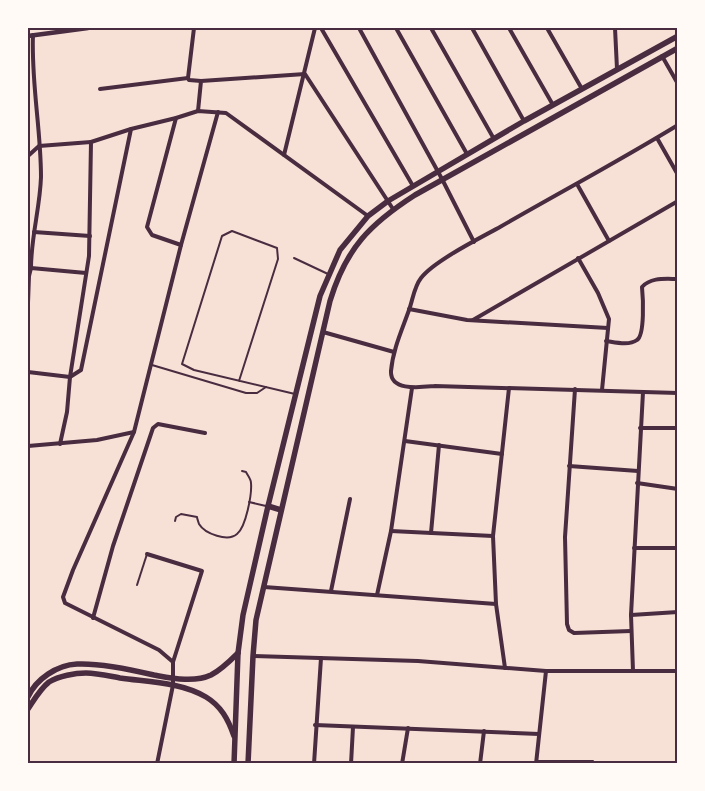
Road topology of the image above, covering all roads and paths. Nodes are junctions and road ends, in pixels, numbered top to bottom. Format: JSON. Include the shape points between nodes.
{"nodes":[{"id":1,"x":84,"y":28,"type":"edge"},
{"id":2,"x":194,"y":28,"type":"edge"},
{"id":3,"x":315,"y":28,"type":"edge"},
{"id":4,"x":321,"y":28,"type":"edge"},
{"id":5,"x":359,"y":28,"type":"edge"},
{"id":6,"x":396,"y":28,"type":"edge"},
{"id":7,"x":432,"y":28,"type":"edge"},
{"id":8,"x":472,"y":28,"type":"edge"},
{"id":9,"x":510,"y":28,"type":"edge"},
{"id":10,"x":547,"y":28,"type":"edge"},
{"id":11,"x":615,"y":28,"type":"edge"},
{"id":12,"x":30,"y":35,"type":"edge"},
{"id":13,"x":678,"y":36,"type":"edge"},
{"id":14,"x":678,"y":48,"type":"edge"},
{"id":15,"x":662,"y":56,"type":"junction"},
{"id":16,"x":617,"y":69,"type":"junction"},
{"id":17,"x":304,"y":74,"type":"junction"},
{"id":18,"x":188,"y":78,"type":"junction"},
{"id":19,"x":201,"y":81,"type":"junction"},
{"id":20,"x":678,"y":84,"type":"edge"},
{"id":21,"x":582,"y":89,"type":"junction"},
{"id":22,"x":100,"y":90,"type":"dead end"},
{"id":23,"x":553,"y":105,"type":"junction"},
{"id":24,"x":198,"y":111,"type":"junction"},
{"id":25,"x":218,"y":112,"type":"junction"},
{"id":26,"x":176,"y":118,"type":"junction"},
{"id":27,"x":524,"y":122,"type":"junction"},
{"id":28,"x":678,"y":125,"type":"edge"},
{"id":29,"x":131,"y":129,"type":"junction"},
{"id":30,"x":657,"y":138,"type":"junction"},
{"id":31,"x":494,"y":139,"type":"junction"},
{"id":32,"x":91,"y":142,"type":"junction"},
{"id":33,"x":39,"y":146,"type":"junction"},
{"id":34,"x":468,"y":154,"type":"junction"},
{"id":35,"x":284,"y":155,"type":"junction"},
{"id":36,"x":28,"y":156,"type":"edge"},
{"id":37,"x":438,"y":172,"type":"junction"},
{"id":38,"x":678,"y":175,"type":"edge"},
{"id":39,"x":442,"y":179,"type":"junction"},
{"id":40,"x":577,"y":184,"type":"junction"},
{"id":41,"x":413,"y":186,"type":"junction"},
{"id":42,"x":388,"y":201,"type":"junction"},
{"id":43,"x":676,"y":202,"type":"edge"},
{"id":44,"x":393,"y":210,"type":"junction"},
{"id":45,"x":368,"y":216,"type":"junction"},
{"id":46,"x":358,"y":227,"type":"junction"},
{"id":47,"x":34,"y":232,"type":"junction"},
{"id":48,"x":365,"y":234,"type":"junction"},
{"id":49,"x":90,"y":236,"type":"junction"},
{"id":50,"x":609,"y":241,"type":"junction"},
{"id":51,"x":474,"y":242,"type":"junction"},
{"id":52,"x":181,"y":245,"type":"junction"},
{"id":53,"x":294,"y":258,"type":"dead end"},
{"id":54,"x":578,"y":258,"type":"junction"},
{"id":55,"x":31,"y":268,"type":"junction"},
{"id":56,"x":86,"y":273,"type":"junction"},
{"id":57,"x":328,"y":274,"type":"junction"},
{"id":58,"x":678,"y":279,"type":"edge"},
{"id":59,"x":28,"y":303,"type":"edge"},
{"id":60,"x":409,"y":309,"type":"junction"},
{"id":61,"x":473,"y":320,"type":"junction"},
{"id":62,"x":608,"y":328,"type":"junction"},
{"id":63,"x":323,"y":332,"type":"junction"},
{"id":64,"x":606,"y":341,"type":"junction"},
{"id":65,"x":394,"y":352,"type":"junction"},
{"id":66,"x":151,"y":365,"type":"junction"},
{"id":67,"x":28,"y":372,"type":"edge"},
{"id":68,"x":70,"y":377,"type":"junction"},
{"id":69,"x":238,"y":381,"type":"junction"},
{"id":70,"x":266,"y":387,"type":"junction"},
{"id":71,"x":412,"y":388,"type":"junction"},
{"id":72,"x":509,"y":388,"type":"junction"},
{"id":73,"x":575,"y":389,"type":"junction"},
{"id":74,"x":602,"y":390,"type":"junction"},
{"id":75,"x":643,"y":392,"type":"junction"},
{"id":76,"x":678,"y":393,"type":"edge"},
{"id":77,"x":295,"y":394,"type":"junction"},
{"id":78,"x":640,"y":428,"type":"junction"},
{"id":79,"x":678,"y":428,"type":"edge"},
{"id":80,"x":134,"y":432,"type":"junction"},
{"id":81,"x":205,"y":434,"type":"dead end"},
{"id":82,"x":404,"y":441,"type":"junction"},
{"id":83,"x":60,"y":444,"type":"junction"},
{"id":84,"x":28,"y":446,"type":"edge"},
{"id":85,"x":439,"y":446,"type":"junction"},
{"id":86,"x":502,"y":454,"type":"junction"},
{"id":87,"x":569,"y":466,"type":"junction"},
{"id":88,"x":242,"y":471,"type":"dead end"},
{"id":89,"x":638,"y":471,"type":"junction"},
{"id":90,"x":637,"y":484,"type":"junction"},
{"id":91,"x":678,"y":489,"type":"edge"},
{"id":92,"x":350,"y":499,"type":"dead end"},
{"id":93,"x":249,"y":502,"type":"junction"},
{"id":94,"x":268,"y":506,"type":"junction"},
{"id":95,"x":281,"y":510,"type":"junction"},
{"id":96,"x":175,"y":521,"type":"dead end"},
{"id":97,"x":391,"y":531,"type":"junction"},
{"id":98,"x":431,"y":533,"type":"junction"},
{"id":99,"x":493,"y":536,"type":"junction"},
{"id":100,"x":634,"y":548,"type":"junction"},
{"id":101,"x":678,"y":548,"type":"edge"},
{"id":102,"x":147,"y":554,"type":"joint"},
{"id":103,"x":137,"y":585,"type":"dead end"},
{"id":104,"x":264,"y":587,"type":"junction"},
{"id":105,"x":331,"y":592,"type":"junction"},
{"id":106,"x":376,"y":595,"type":"junction"},
{"id":107,"x":496,"y":604,"type":"junction"},
{"id":108,"x":678,"y":612,"type":"edge"},
{"id":109,"x":631,"y":615,"type":"junction"},
{"id":110,"x":94,"y":618,"type":"junction"},
{"id":111,"x":631,"y":631,"type":"junction"},
{"id":112,"x":238,"y":653,"type":"junction"},
{"id":113,"x":253,"y":656,"type":"junction"},
{"id":114,"x":321,"y":658,"type":"junction"},
{"id":115,"x":173,"y":662,"type":"junction"},
{"id":116,"x":505,"y":668,"type":"junction"},
{"id":117,"x":633,"y":671,"type":"junction"},
{"id":118,"x":678,"y":671,"type":"edge"},
{"id":119,"x":546,"y":672,"type":"junction"},
{"id":120,"x":173,"y":682,"type":"junction"},
{"id":121,"x":28,"y":697,"type":"edge"},
{"id":122,"x":28,"y":709,"type":"edge"},
{"id":123,"x":316,"y":725,"type":"junction"},
{"id":124,"x":353,"y":727,"type":"junction"},
{"id":125,"x":408,"y":728,"type":"junction"},
{"id":126,"x":484,"y":731,"type":"junction"},
{"id":127,"x":539,"y":734,"type":"junction"},
{"id":128,"x":235,"y":740,"type":"junction"},
{"id":129,"x":593,"y":761,"type":"dead end"},
{"id":130,"x":536,"y":762,"type":"edge"},
{"id":131,"x":157,"y":764,"type":"edge"},
{"id":132,"x":234,"y":764,"type":"edge"},
{"id":133,"x":248,"y":764,"type":"edge"},
{"id":134,"x":314,"y":764,"type":"edge"},
{"id":135,"x":351,"y":764,"type":"edge"},
{"id":136,"x":402,"y":764,"type":"edge"},
{"id":137,"x":480,"y":764,"type":"edge"}],
"edges":[{"from":1,"to":12,"type":"street"},
{"from":2,"to":18,"type":"street"},
{"from":3,"to":17,"type":"street"},
{"from":4,"to":41,"type":"street"},
{"from":5,"to":37,"type":"street"},
{"from":6,"to":34,"type":"street"},
{"from":7,"to":31,"type":"street"},
{"from":8,"to":27,"type":"street"},
{"from":9,"to":23,"type":"street"},
{"from":10,"to":21,"type":"street"},
{"from":11,"to":16,"type":"street"},
{"from":12,"to":33,"type":"street"},
{"from":13,"to":16,"type":"main road"},
{"from":14,"to":15,"type":"main road"},
{"from":15,"to":20,"type":"street"},
{"from":15,"to":39,"type":"main road"},
{"from":16,"to":21,"type":"main road"},
{"from":17,"to":19,"type":"street"},
{"from":17,"to":35,"type":"street"},
{"from":17,"to":42,"type":"street"},
{"from":18,"to":19,"type":"street"},
{"from":18,"to":22,"type":"street"},
{"from":19,"to":24,"type":"street"},
{"from":21,"to":23,"type":"main road"},
{"from":23,"to":27,"type":"main road"},
{"from":24,"to":25,"type":"street"},
{"from":24,"to":26,"type":"street"},
{"from":25,"to":35,"type":"street","via":[[233,117]]},
{"from":25,"to":52,"type":"street"},
{"from":26,"to":29,"type":"street"},
{"from":26,"to":52,"type":"street","via":[[147,227],[152,235]]},
{"from":27,"to":31,"type":"main road"},
{"from":28,"to":30,"type":"street"},
{"from":29,"to":32,"type":"street"},
{"from":29,"to":68,"type":"street","via":[[83,362],[81,370]]},
{"from":30,"to":38,"type":"street"},
{"from":30,"to":40,"type":"street"},
{"from":31,"to":34,"type":"main road"},
{"from":32,"to":33,"type":"street"},
{"from":32,"to":49,"type":"street"},
{"from":33,"to":36,"type":"street"},
{"from":33,"to":47,"type":"street","via":[[41,176]]},
{"from":34,"to":37,"type":"main road"},
{"from":35,"to":45,"type":"street"},
{"from":37,"to":39,"type":"street"},
{"from":37,"to":41,"type":"main road"},
{"from":39,"to":44,"type":"main road"},
{"from":39,"to":51,"type":"street"},
{"from":40,"to":50,"type":"street"},
{"from":40,"to":51,"type":"street"},
{"from":41,"to":42,"type":"main road"},
{"from":42,"to":44,"type":"street"},
{"from":42,"to":45,"type":"main road"},
{"from":43,"to":50,"type":"street"},
{"from":44,"to":48,"type":"main road"},
{"from":45,"to":46,"type":"main road"},
{"from":46,"to":48,"type":"main road"},
{"from":46,"to":57,"type":"main road","via":[[340,250]]},
{"from":47,"to":49,"type":"street"},
{"from":47,"to":55,"type":"street"},
{"from":48,"to":63,"type":"main road","via":[[336,280]]},
{"from":49,"to":56,"type":"street"},
{"from":50,"to":54,"type":"street"},
{"from":51,"to":60,"type":"street","via":[[428,270],[414,290]]},
{"from":52,"to":66,"type":"street"},
{"from":53,"to":57,"type":"lane"},
{"from":54,"to":61,"type":"street"},
{"from":54,"to":62,"type":"street","via":[[609,319]]},
{"from":55,"to":56,"type":"street"},
{"from":55,"to":59,"type":"street"},
{"from":56,"to":68,"type":"street"},
{"from":57,"to":77,"type":"main road"},
{"from":58,"to":64,"type":"street","via":[[656,279],[647,281],[642,287],[642,320],[640,337],[636,341]]},
{"from":60,"to":61,"type":"street"},
{"from":60,"to":65,"type":"street"},
{"from":61,"to":62,"type":"street"},
{"from":62,"to":64,"type":"street"},
{"from":63,"to":65,"type":"street"},
{"from":63,"to":95,"type":"main road"},
{"from":64,"to":74,"type":"street"},
{"from":65,"to":71,"type":"street","via":[[392,380]]},
{"from":66,"to":70,"type":"lane","via":[[246,393],[257,393]]},
{"from":66,"to":80,"type":"street"},
{"from":67,"to":68,"type":"street"},
{"from":68,"to":83,"type":"street"},
{"from":69,"to":69,"type":"lane","via":[[182,364],[222,236],[232,231],[277,248],[278,253]]},
{"from":69,"to":70,"type":"lane"},
{"from":70,"to":77,"type":"lane"},
{"from":71,"to":72,"type":"street"},
{"from":71,"to":82,"type":"street"},
{"from":72,"to":73,"type":"street"},
{"from":72,"to":86,"type":"street"},
{"from":73,"to":74,"type":"street"},
{"from":73,"to":87,"type":"street"},
{"from":74,"to":75,"type":"street"},
{"from":75,"to":76,"type":"street"},
{"from":75,"to":78,"type":"street"},
{"from":77,"to":94,"type":"main road"},
{"from":78,"to":79,"type":"street"},
{"from":78,"to":89,"type":"street"},
{"from":80,"to":83,"type":"street"},
{"from":80,"to":110,"type":"street","via":[[63,597],[65,603]]},
{"from":81,"to":110,"type":"street","via":[[158,424],[153,428],[113,546]]},
{"from":82,"to":85,"type":"street"},
{"from":82,"to":97,"type":"street"},
{"from":83,"to":84,"type":"street"},
{"from":85,"to":86,"type":"street"},
{"from":85,"to":98,"type":"street"},
{"from":86,"to":99,"type":"street"},
{"from":87,"to":89,"type":"street"},
{"from":87,"to":111,"type":"street","via":[[566,537],[568,630]]},
{"from":88,"to":93,"type":"lane","via":[[251,481]]},
{"from":89,"to":90,"type":"street"},
{"from":90,"to":91,"type":"street"},
{"from":90,"to":100,"type":"street"},
{"from":92,"to":105,"type":"street"},
{"from":93,"to":94,"type":"lane"},
{"from":93,"to":96,"type":"lane","via":[[243,527],[230,538],[204,530],[197,517],[181,514]]},
{"from":94,"to":95,"type":"main road"},
{"from":94,"to":112,"type":"main road","via":[[243,615]]},
{"from":95,"to":104,"type":"main road"},
{"from":97,"to":98,"type":"street"},
{"from":97,"to":106,"type":"street"},
{"from":98,"to":99,"type":"street"},
{"from":99,"to":107,"type":"street"},
{"from":100,"to":101,"type":"street"},
{"from":100,"to":109,"type":"street"},
{"from":102,"to":103,"type":"lane"},
{"from":102,"to":115,"type":"street","via":[[202,571]]},
{"from":104,"to":105,"type":"street"},
{"from":104,"to":113,"type":"main road","via":[[256,620]]},
{"from":105,"to":106,"type":"street"},
{"from":106,"to":107,"type":"street"},
{"from":107,"to":116,"type":"street"},
{"from":108,"to":109,"type":"street"},
{"from":109,"to":111,"type":"street"},
{"from":110,"to":115,"type":"street","via":[[159,650]]},
{"from":111,"to":117,"type":"street"},
{"from":112,"to":120,"type":"main road","via":[[210,676]]},
{"from":112,"to":128,"type":"main road"},
{"from":113,"to":114,"type":"street"},
{"from":113,"to":133,"type":"main road"},
{"from":114,"to":116,"type":"street","via":[[418,660]]},
{"from":114,"to":123,"type":"street"},
{"from":115,"to":120,"type":"street"},
{"from":116,"to":119,"type":"street"},
{"from":117,"to":118,"type":"street"},
{"from":117,"to":119,"type":"street"},
{"from":119,"to":127,"type":"street"},
{"from":120,"to":121,"type":"main road","via":[[133,671],[77,664],[44,676]]},
{"from":120,"to":122,"type":"main road","via":[[86,673],[65,676],[50,682]]},
{"from":120,"to":128,"type":"main road","via":[[193,690],[220,708]]},
{"from":120,"to":131,"type":"street"},
{"from":123,"to":124,"type":"street"},
{"from":123,"to":134,"type":"street"},
{"from":124,"to":125,"type":"street"},
{"from":124,"to":135,"type":"street"},
{"from":125,"to":126,"type":"street"},
{"from":125,"to":136,"type":"street"},
{"from":126,"to":127,"type":"street"},
{"from":126,"to":137,"type":"street"},
{"from":127,"to":130,"type":"street"},
{"from":128,"to":132,"type":"main road"},
{"from":129,"to":130,"type":"lane"}]}
